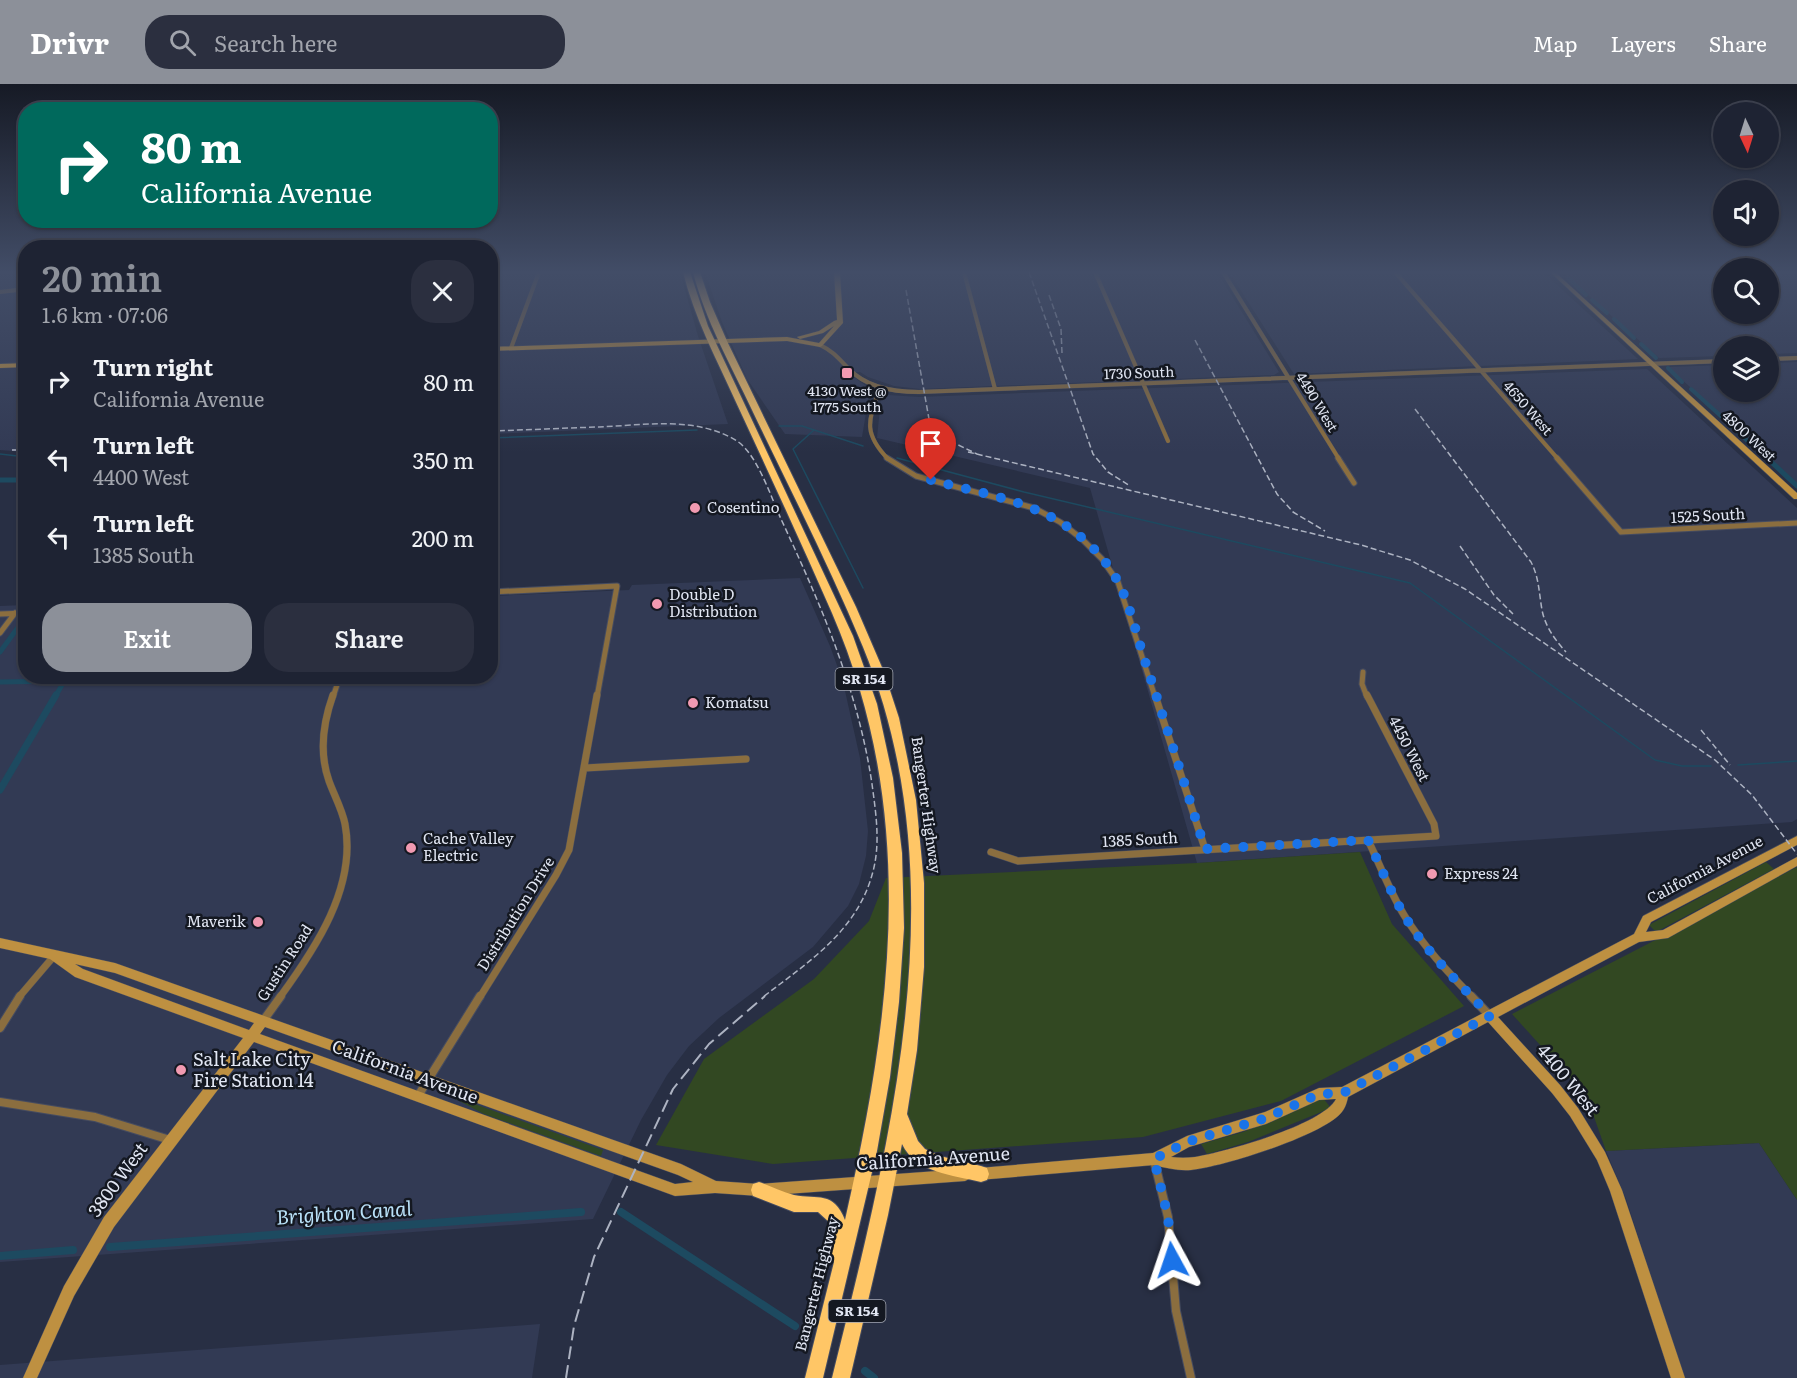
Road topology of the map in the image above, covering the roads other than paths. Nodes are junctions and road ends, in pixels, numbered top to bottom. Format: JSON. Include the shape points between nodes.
{"nodes":[{"id":1,"x":517,"y":332,"type":"edge"},
{"id":2,"x":711,"y":332,"type":"edge"},
{"id":3,"x":715,"y":332,"type":"edge"},
{"id":4,"x":819,"y":332,"type":"edge"},
{"id":5,"x":833,"y":332,"type":"edge"},
{"id":6,"x":980,"y":332,"type":"edge"},
{"id":7,"x":1122,"y":332,"type":"edge"},
{"id":8,"x":1262,"y":332,"type":"edge"},
{"id":9,"x":1448,"y":332,"type":"edge"},
{"id":10,"x":1618,"y":332,"type":"edge"},
{"id":11,"x":787,"y":339,"type":"junction"},
{"id":12,"x":717,"y":341,"type":"junction"},
{"id":13,"x":820,"y":345,"type":"junction"},
{"id":14,"x":511,"y":348,"type":"junction"},
{"id":15,"x":498,"y":349,"type":"edge"},
{"id":16,"x":1797,"y":358,"type":"edge"},
{"id":17,"x":1779,"y":359,"type":"edge"},
{"id":18,"x":1713,"y":361,"type":"edge"},
{"id":19,"x":1652,"y":363,"type":"junction"},
{"id":20,"x":18,"y":365,"type":"edge"},
{"id":21,"x":0,"y":366,"type":"edge"},
{"id":22,"x":1481,"y":370,"type":"junction"},
{"id":23,"x":1290,"y":377,"type":"junction"},
{"id":24,"x":1144,"y":383,"type":"junction"},
{"id":25,"x":880,"y":387,"type":"junction"},
{"id":26,"x":995,"y":389,"type":"junction"},
{"id":27,"x":1168,"y":441,"type":"dead end"},
{"id":28,"x":1354,"y":483,"type":"dead end"},
{"id":29,"x":1797,"y":496,"type":"edge"},
{"id":30,"x":1797,"y":524,"type":"edge"},
{"id":31,"x":1621,"y":532,"type":"joint"},
{"id":32,"x":498,"y":592,"type":"edge"},
{"id":33,"x":0,"y":614,"type":"edge"},
{"id":34,"x":15,"y":614,"type":"junction"},
{"id":35,"x":18,"y":614,"type":"edge"},
{"id":36,"x":0,"y":633,"type":"edge"},
{"id":37,"x":1363,"y":672,"type":"dead end"},
{"id":38,"x":337,"y":684,"type":"edge"},
{"id":39,"x":746,"y":759,"type":"dead end"},
{"id":40,"x":585,"y":768,"type":"junction"},
{"id":41,"x":1436,"y":836,"type":"joint"},
{"id":42,"x":1368,"y":840,"type":"junction"},
{"id":43,"x":1797,"y":840,"type":"edge"},
{"id":44,"x":1205,"y":849,"type":"junction"},
{"id":45,"x":991,"y":852,"type":"dead end"},
{"id":46,"x":1797,"y":861,"type":"edge"},
{"id":47,"x":1638,"y":937,"type":"junction"},
{"id":48,"x":0,"y":943,"type":"edge"},
{"id":49,"x":54,"y":956,"type":"junction"},
{"id":50,"x":1490,"y":1016,"type":"junction"},
{"id":51,"x":263,"y":1021,"type":"junction"},
{"id":52,"x":0,"y":1028,"type":"edge"},
{"id":53,"x":251,"y":1036,"type":"junction"},
{"id":54,"x":428,"y":1081,"type":"junction"},
{"id":55,"x":1343,"y":1093,"type":"junction"},
{"id":56,"x":418,"y":1096,"type":"junction"},
{"id":57,"x":0,"y":1102,"type":"edge"},
{"id":58,"x":901,"y":1110,"type":"junction"},
{"id":59,"x":170,"y":1140,"type":"junction"},
{"id":60,"x":1154,"y":1159,"type":"junction"},
{"id":61,"x":981,"y":1174,"type":"junction"},
{"id":62,"x":887,"y":1182,"type":"junction"},
{"id":63,"x":862,"y":1183,"type":"junction"},
{"id":64,"x":715,"y":1187,"type":"junction"},
{"id":65,"x":759,"y":1190,"type":"junction"},
{"id":66,"x":840,"y":1274,"type":"junction"},
{"id":67,"x":30,"y":1378,"type":"edge"},
{"id":68,"x":814,"y":1378,"type":"edge"},
{"id":69,"x":841,"y":1378,"type":"edge"},
{"id":70,"x":1191,"y":1378,"type":"edge"},
{"id":71,"x":1678,"y":1378,"type":"edge"}],
"edges":[{"from":1,"to":14,"type":"street"},
{"from":2,"to":12,"type":"highway","name":"Bangerter Highway","number":"SR 154"},
{"from":3,"to":12,"type":"highway","name":"Bangerter Highway","number":"SR 154"},
{"from":4,"to":11,"type":"main road"},
{"from":5,"to":13,"type":"main road"},
{"from":6,"to":26,"type":"street"},
{"from":7,"to":24,"type":"street"},
{"from":8,"to":23,"type":"street","name":"4490 West"},
{"from":9,"to":22,"type":"street","name":"4650 West"},
{"from":10,"to":19,"type":"main road","name":"4800 West"},
{"from":11,"to":12,"type":"main road"},
{"from":11,"to":13,"type":"main road"},
{"from":12,"to":14,"type":"main road"},
{"from":12,"to":58,"type":"highway","name":"Bangerter Highway","number":"SR 154","via":[[868,642],[898,739],[913,833],[918,930]]},
{"from":12,"to":63,"type":"highway","name":"Bangerter Highway","number":"SR 154","via":[[852,648],[872,705],[891,800],[897,896],[895,972],[886,1058]]},
{"from":13,"to":25,"type":"street","via":[[836,352],[855,375]]},
{"from":14,"to":15,"type":"main road"},
{"from":16,"to":17,"type":"street"},
{"from":18,"to":19,"type":"street","name":"1730 South"},
{"from":19,"to":22,"type":"street","name":"1730 South"},
{"from":19,"to":29,"type":"main road","name":"4800 West"},
{"from":20,"to":21,"type":"main road"},
{"from":22,"to":23,"type":"street","name":"1730 South"},
{"from":22,"to":31,"type":"street","name":"4650 West"},
{"from":23,"to":24,"type":"street","name":"1730 South"},
{"from":23,"to":28,"type":"street","name":"4490 West"},
{"from":24,"to":26,"type":"street","name":"1730 South"},
{"from":24,"to":27,"type":"street"},
{"from":25,"to":26,"type":"street","name":"1730 South","via":[[919,392]]},
{"from":25,"to":44,"type":"street","via":[[873,400],[869,426],[870,438],[886,460],[911,474],[1034,508],[1072,530],[1110,569],[1122,592]]},
{"from":30,"to":31,"type":"street","name":"1525 South"},
{"from":32,"to":40,"type":"street","name":"Distribution Drive","via":[[617,586]]},
{"from":33,"to":34,"type":"street"},
{"from":34,"to":35,"type":"street"},
{"from":34,"to":36,"type":"street"},
{"from":37,"to":41,"type":"street","name":"4450 West","via":[[1366,694],[1434,824]]},
{"from":38,"to":51,"type":"street","name":"Gustin Road","via":[[326,714],[323,746],[327,776],[346,829],[342,881],[309,957]]},
{"from":39,"to":40,"type":"street"},
{"from":40,"to":54,"type":"street","name":"Distribution Drive","via":[[567,856]]},
{"from":41,"to":42,"type":"street","name":"1385 South"},
{"from":42,"to":44,"type":"street","name":"1385 South"},
{"from":42,"to":50,"type":"street","name":"4400 West","via":[[1411,926]]},
{"from":43,"to":47,"type":"main road","name":"California Avenue","via":[[1647,919]]},
{"from":44,"to":45,"type":"street","name":"1385 South","via":[[1018,861]]},
{"from":46,"to":47,"type":"main road","name":"California Avenue","via":[[1664,935]]},
{"from":47,"to":50,"type":"main road","name":"California Avenue"},
{"from":48,"to":49,"type":"main road","name":"California Avenue"},
{"from":49,"to":51,"type":"main road","name":"California Avenue","via":[[104,965]]},
{"from":49,"to":52,"type":"street","via":[[17,1000]]},
{"from":49,"to":53,"type":"main road","name":"California Avenue","via":[[79,973]]},
{"from":50,"to":55,"type":"main road","name":"California Avenue"},
{"from":50,"to":71,"type":"main road","name":"4400 West","via":[[1556,1089],[1601,1156],[1616,1190]]},
{"from":51,"to":53,"type":"main road","name":"3800 West"},
{"from":51,"to":54,"type":"main road","name":"California Avenue"},
{"from":53,"to":56,"type":"main road","name":"California Avenue"},
{"from":53,"to":59,"type":"main road","name":"3800 West"},
{"from":54,"to":56,"type":"street","name":"Distribution Drive"},
{"from":54,"to":64,"type":"main road","name":"California Avenue","via":[[681,1170]]},
{"from":55,"to":60,"type":"main road","name":"California Avenue","via":[[1319,1094],[1266,1118],[1187,1142]]},
{"from":55,"to":60,"type":"main road","name":"California Avenue","via":[[1334,1113],[1274,1141],[1195,1163]]},
{"from":56,"to":64,"type":"main road","name":"California Avenue","via":[[675,1190]]},
{"from":57,"to":59,"type":"street","via":[[95,1117]]},
{"from":58,"to":61,"type":"highway","via":[[907,1142],[917,1155]]},
{"from":58,"to":62,"type":"highway","name":"Bangerter Highway","number":"SR 154"},
{"from":59,"to":67,"type":"main road","name":"3800 West","via":[[84,1264]]},
{"from":60,"to":61,"type":"main road","name":"California Avenue"},
{"from":60,"to":70,"type":"street","via":[[1168,1217],[1176,1311]]},
{"from":61,"to":62,"type":"main road","name":"California Avenue"},
{"from":62,"to":63,"type":"main road","name":"California Avenue"},
{"from":62,"to":69,"type":"highway","name":"Bangerter Highway","number":"SR 154"},
{"from":63,"to":65,"type":"main road","name":"California Avenue"},
{"from":63,"to":66,"type":"highway","name":"Bangerter Highway","number":"SR 154"},
{"from":64,"to":65,"type":"main road","name":"California Avenue"},
{"from":65,"to":66,"type":"highway","via":[[798,1204],[821,1205],[831,1212],[840,1230]]},
{"from":66,"to":68,"type":"highway","name":"Bangerter Highway","number":"SR 154"}]}
